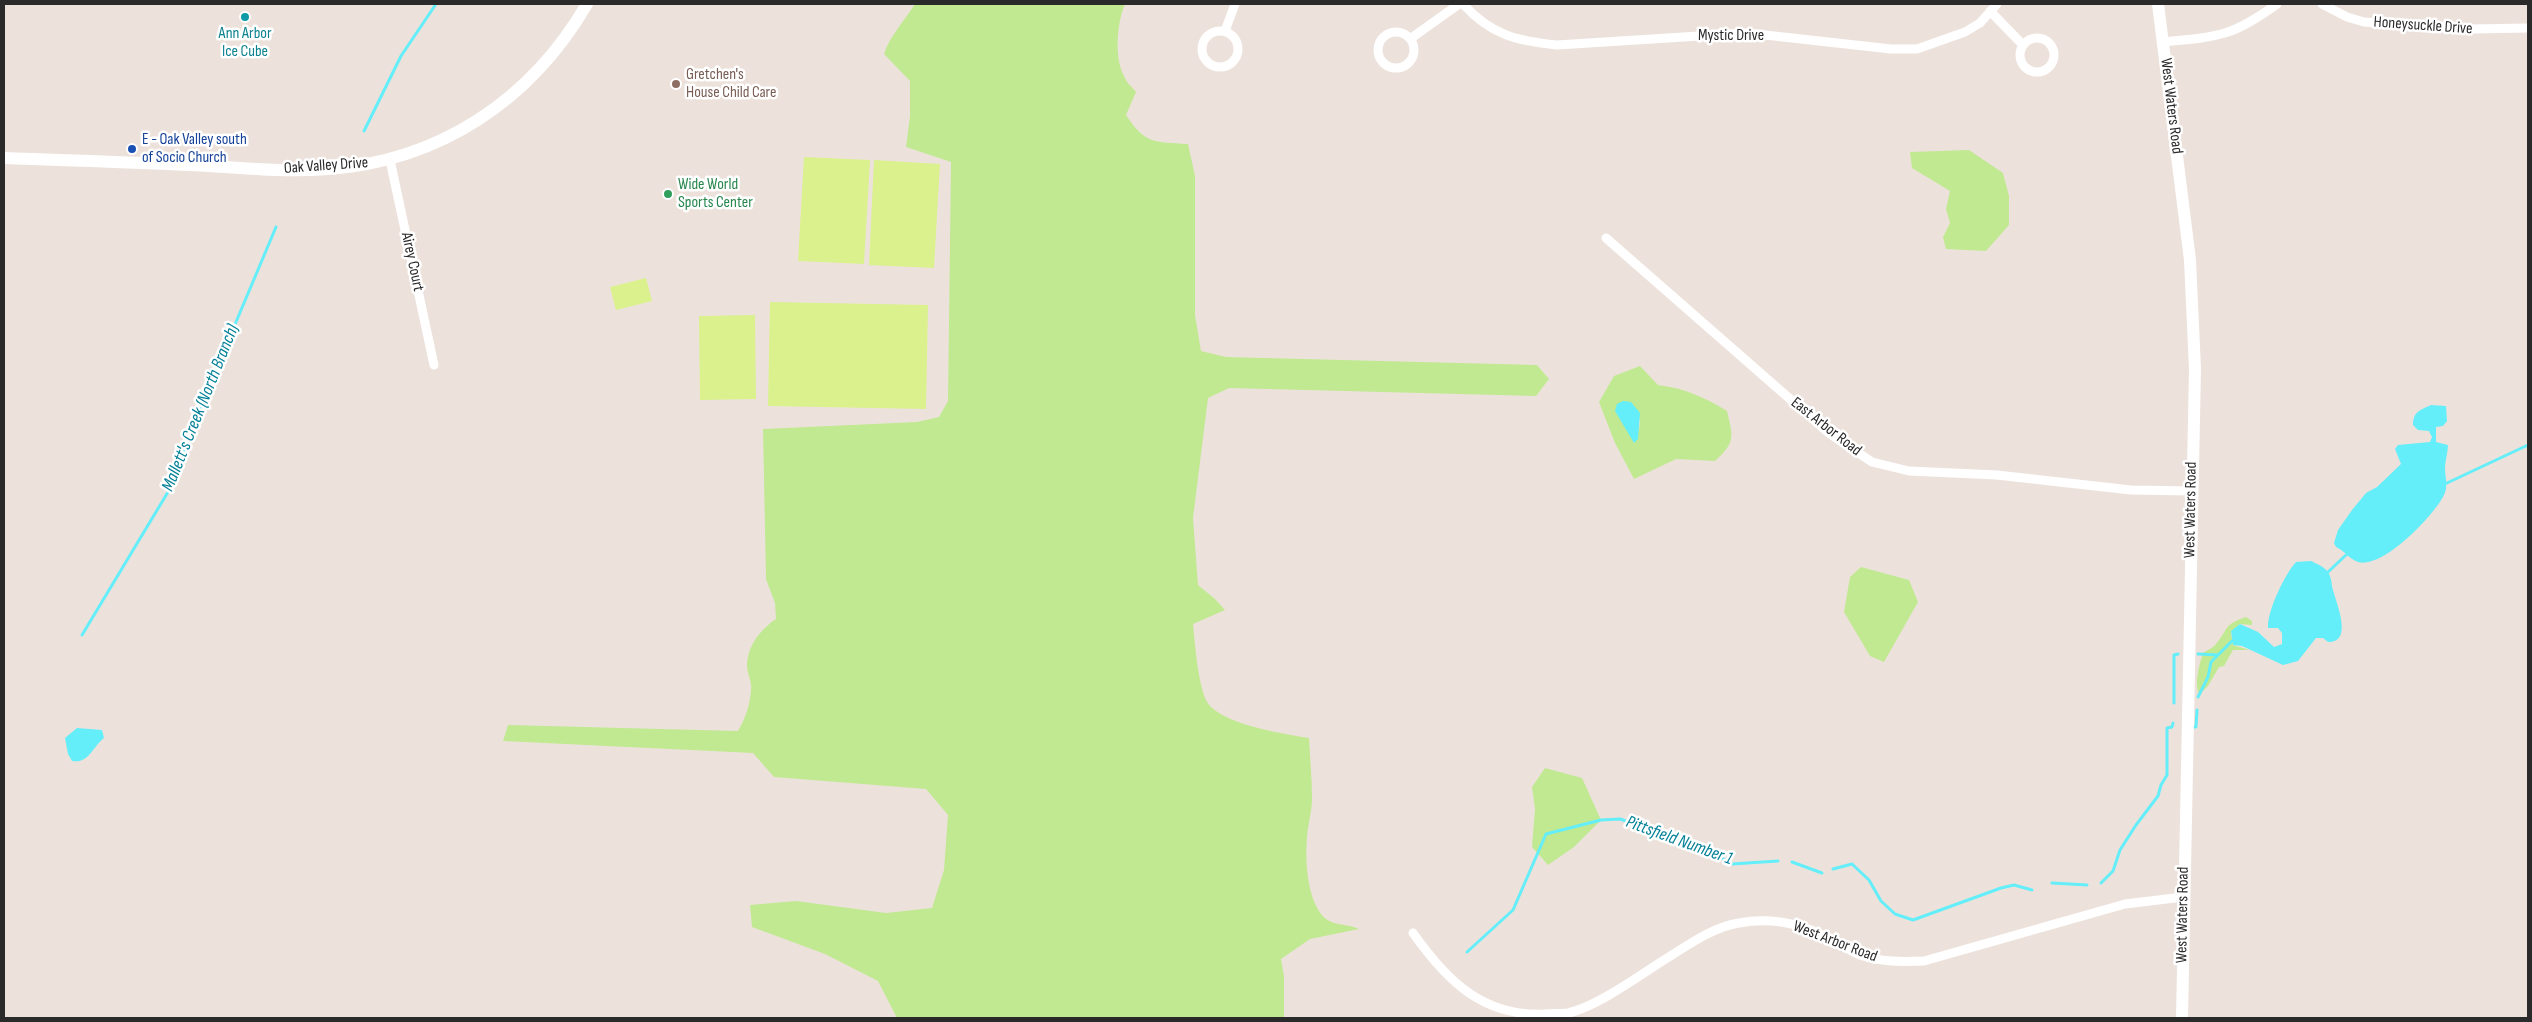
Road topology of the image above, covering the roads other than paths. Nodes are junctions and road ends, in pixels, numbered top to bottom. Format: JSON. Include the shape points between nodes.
{"nodes":[{"id":1,"x":587,"y":4,"type":"edge"},
{"id":2,"x":1235,"y":4,"type":"edge"},
{"id":3,"x":1459,"y":4,"type":"edge"},
{"id":4,"x":1463,"y":4,"type":"edge"},
{"id":5,"x":1997,"y":4,"type":"edge"},
{"id":6,"x":2158,"y":4,"type":"edge"},
{"id":7,"x":2276,"y":4,"type":"edge"},
{"id":8,"x":2322,"y":4,"type":"edge"},
{"id":9,"x":1990,"y":11,"type":"junction"},
{"id":10,"x":2528,"y":28,"type":"edge"},
{"id":11,"x":1225,"y":31,"type":"junction"},
{"id":12,"x":1410,"y":39,"type":"junction"},
{"id":13,"x":2164,"y":42,"type":"junction"},
{"id":14,"x":2023,"y":45,"type":"dead end"},
{"id":15,"x":4,"y":158,"type":"edge"},
{"id":16,"x":390,"y":160,"type":"junction"},
{"id":17,"x":1606,"y":238,"type":"dead end"},
{"id":18,"x":434,"y":365,"type":"dead end"},
{"id":19,"x":2192,"y":491,"type":"junction"},
{"id":20,"x":2183,"y":897,"type":"junction"},
{"id":21,"x":1413,"y":933,"type":"dead end"},
{"id":22,"x":2182,"y":1018,"type":"edge"}],
"edges":[{"from":1,"to":16,"type":"street","name":"Oak Valley Drive","via":[[550,59],[493,110],[438,142]]},
{"from":2,"to":11,"type":"street"},
{"from":3,"to":12,"type":"street"},
{"from":4,"to":9,"type":"street","name":"Mystic Drive","via":[[1486,25],[1504,35],[1526,42],[1557,45],[1748,34],[1918,49],[1965,32],[1980,23]]},
{"from":5,"to":9,"type":"street","name":"Mystic Drive"},
{"from":6,"to":13,"type":"street","name":"West Waters Road"},
{"from":7,"to":13,"type":"street","via":[[2251,23],[2227,34]]},
{"from":8,"to":10,"type":"street","name":"Honeysuckle Drive","via":[[2364,22],[2472,30]]},
{"from":9,"to":14,"type":"street"},
{"from":11,"to":11,"type":"street","via":[[1210,33],[1202,45],[1205,60],[1211,65],[1225,66],[1236,56],[1236,41]]},
{"from":12,"to":12,"type":"street","via":[[1395,32],[1384,38],[1379,46],[1384,63],[1397,68],[1408,63],[1414,52]]},
{"from":13,"to":19,"type":"street","name":"West Waters Road","via":[[2190,260],[2194,369]]},
{"from":15,"to":16,"type":"street","name":"Oak Valley Drive","via":[[262,170],[328,170]]},
{"from":16,"to":18,"type":"street","name":"Airey Court"},
{"from":17,"to":19,"type":"street","name":"East Arbor Road","via":[[1830,434],[1872,462],[1909,470],[1997,475],[2131,490]]},
{"from":19,"to":20,"type":"street","name":"West Waters Road"},
{"from":20,"to":21,"type":"street","name":"West Arbor Road","via":[[2124,904],[1924,962],[1892,963],[1859,954],[1810,928],[1792,923],[1771,920],[1738,923],[1697,940],[1607,995],[1568,1012],[1544,1014],[1490,1006],[1459,986],[1434,963]]},
{"from":20,"to":22,"type":"street","name":"West Waters Road"}]}
